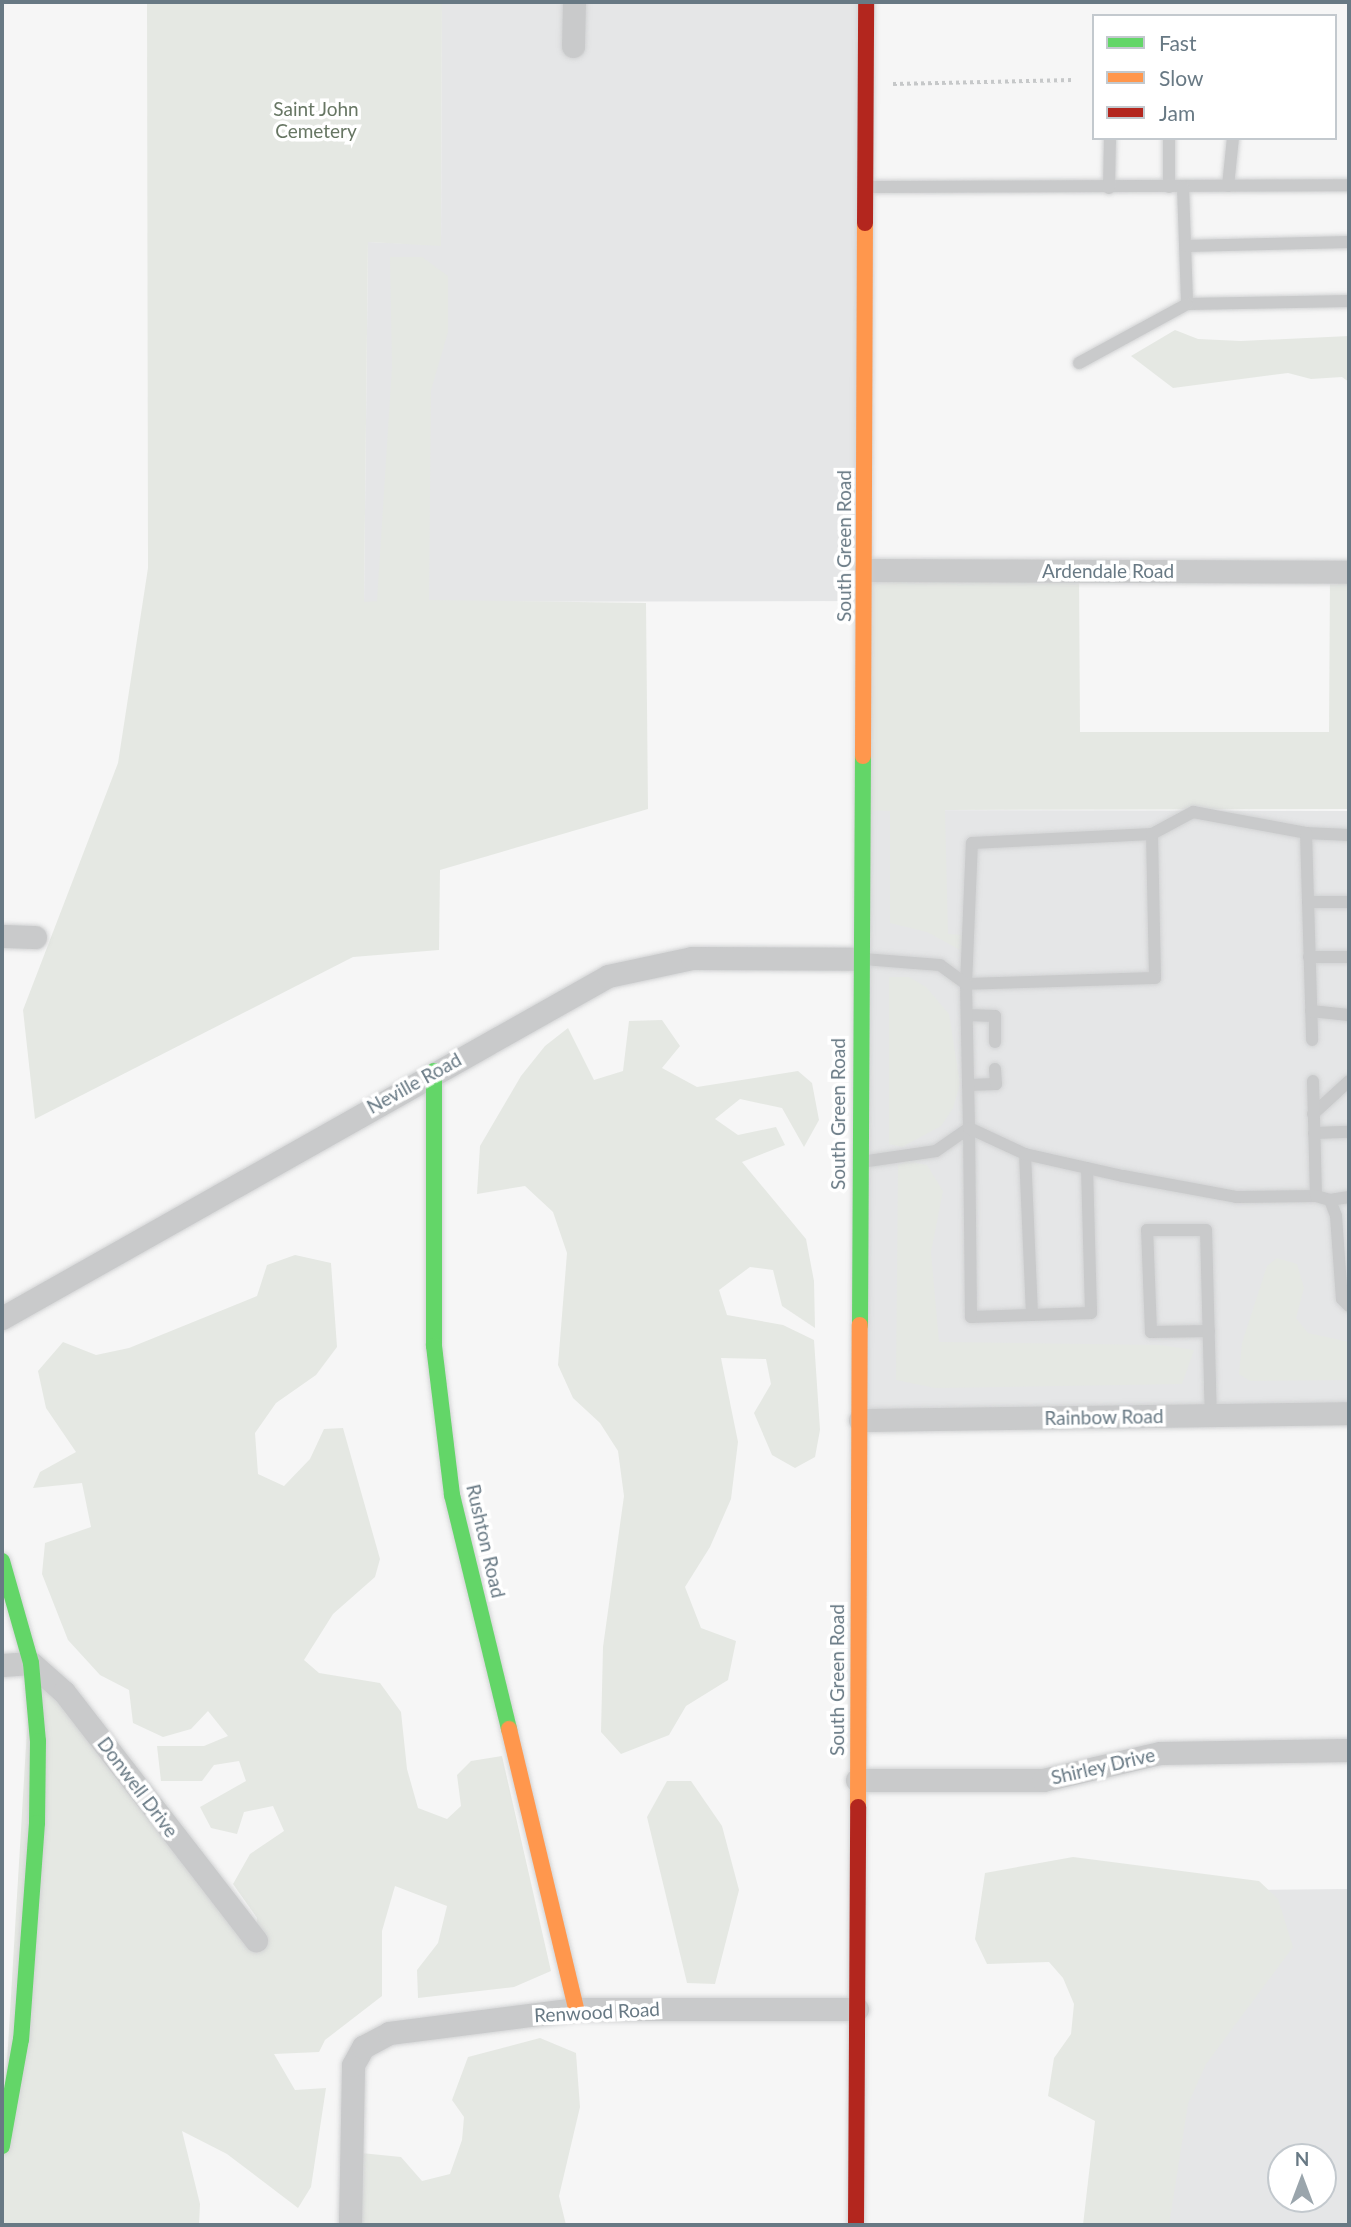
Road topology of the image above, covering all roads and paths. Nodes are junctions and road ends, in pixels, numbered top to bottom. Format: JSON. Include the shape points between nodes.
{"nodes":[{"id":1,"x":574,"y":2,"type":"edge"},
{"id":2,"x":866,"y":2,"type":"edge"},
{"id":3,"x":573,"y":46,"type":"dead end"},
{"id":4,"x":1072,"y":80,"type":"dead end"},
{"id":5,"x":887,"y":84,"type":"dead end"},
{"id":6,"x":1110,"y":140,"type":"edge"},
{"id":7,"x":1169,"y":140,"type":"edge"},
{"id":8,"x":1233,"y":140,"type":"edge"},
{"id":9,"x":1349,"y":185,"type":"edge"},
{"id":10,"x":1228,"y":186,"type":"junction"},
{"id":11,"x":866,"y":187,"type":"junction"},
{"id":12,"x":1169,"y":187,"type":"junction"},
{"id":13,"x":1184,"y":187,"type":"junction"},
{"id":14,"x":1109,"y":188,"type":"junction"},
{"id":15,"x":1349,"y":242,"type":"edge"},
{"id":16,"x":1186,"y":246,"type":"junction"},
{"id":17,"x":1349,"y":300,"type":"edge"},
{"id":18,"x":1187,"y":304,"type":"junction"},
{"id":19,"x":1079,"y":363,"type":"dead end"},
{"id":20,"x":866,"y":570,"type":"junction"},
{"id":21,"x":1349,"y":572,"type":"edge"},
{"id":22,"x":1306,"y":833,"type":"junction"},
{"id":23,"x":1152,"y":834,"type":"junction"},
{"id":24,"x":1349,"y":835,"type":"edge"},
{"id":25,"x":1308,"y":902,"type":"junction"},
{"id":26,"x":1349,"y":902,"type":"edge"},
{"id":27,"x":2,"y":936,"type":"edge"},
{"id":28,"x":35,"y":937,"type":"dead end"},
{"id":29,"x":1309,"y":957,"type":"junction"},
{"id":30,"x":1349,"y":957,"type":"edge"},
{"id":31,"x":859,"y":959,"type":"junction"},
{"id":32,"x":966,"y":984,"type":"junction"},
{"id":33,"x":1311,"y":1011,"type":"junction"},
{"id":34,"x":967,"y":1015,"type":"junction"},
{"id":35,"x":1349,"y":1015,"type":"edge"},
{"id":36,"x":1312,"y":1040,"type":"dead end"},
{"id":37,"x":995,"y":1042,"type":"dead end"},
{"id":38,"x":995,"y":1069,"type":"dead end"},
{"id":39,"x":434,"y":1071,"type":"junction"},
{"id":40,"x":1313,"y":1081,"type":"dead end"},
{"id":41,"x":1349,"y":1081,"type":"edge"},
{"id":42,"x":968,"y":1085,"type":"junction"},
{"id":43,"x":1313,"y":1114,"type":"junction"},
{"id":44,"x":969,"y":1128,"type":"junction"},
{"id":45,"x":1349,"y":1132,"type":"edge"},
{"id":46,"x":1314,"y":1133,"type":"junction"},
{"id":47,"x":1025,"y":1154,"type":"junction"},
{"id":48,"x":859,"y":1162,"type":"junction"},
{"id":49,"x":1087,"y":1168,"type":"junction"},
{"id":50,"x":1316,"y":1196,"type":"junction"},
{"id":51,"x":1349,"y":1197,"type":"edge"},
{"id":52,"x":1330,"y":1200,"type":"junction"},
{"id":53,"x":1349,"y":1306,"type":"edge"},
{"id":54,"x":1032,"y":1315,"type":"junction"},
{"id":55,"x":2,"y":1318,"type":"edge"},
{"id":56,"x":1209,"y":1331,"type":"junction"},
{"id":57,"x":1349,"y":1413,"type":"edge"},
{"id":58,"x":1211,"y":1415,"type":"junction"},
{"id":59,"x":860,"y":1420,"type":"junction"},
{"id":60,"x":2,"y":1561,"type":"edge"},
{"id":61,"x":31,"y":1664,"type":"junction"},
{"id":62,"x":2,"y":1665,"type":"edge"},
{"id":63,"x":1349,"y":1750,"type":"edge"},
{"id":64,"x":857,"y":1780,"type":"junction"},
{"id":65,"x":256,"y":1940,"type":"dead end"},
{"id":66,"x":576,"y":2009,"type":"junction"},
{"id":67,"x":857,"y":2009,"type":"junction"},
{"id":68,"x":2,"y":2146,"type":"edge"},
{"id":69,"x":350,"y":2225,"type":"edge"},
{"id":70,"x":856,"y":2225,"type":"edge"}],
"edges":[{"from":1,"to":3,"type":"street"},
{"from":2,"to":11,"type":"main road","name":"South Green Road"},
{"from":4,"to":5,"type":"path"},
{"from":6,"to":14,"type":"lane"},
{"from":7,"to":12,"type":"lane"},
{"from":8,"to":10,"type":"lane"},
{"from":9,"to":10,"type":"lane"},
{"from":10,"to":13,"type":"lane"},
{"from":11,"to":14,"type":"lane"},
{"from":11,"to":20,"type":"main road","name":"South Green Road"},
{"from":12,"to":13,"type":"lane"},
{"from":12,"to":14,"type":"lane"},
{"from":13,"to":16,"type":"lane"},
{"from":15,"to":16,"type":"lane"},
{"from":16,"to":18,"type":"lane"},
{"from":17,"to":18,"type":"lane"},
{"from":18,"to":19,"type":"lane"},
{"from":20,"to":21,"type":"street","name":"Ardendale Road"},
{"from":20,"to":31,"type":"main road","name":"South Green Road"},
{"from":22,"to":23,"type":"lane","via":[[1193,812]]},
{"from":22,"to":24,"type":"lane"},
{"from":22,"to":25,"type":"lane"},
{"from":23,"to":32,"type":"lane","via":[[972,843]]},
{"from":23,"to":32,"type":"lane","via":[[1155,978]]},
{"from":25,"to":26,"type":"lane"},
{"from":25,"to":29,"type":"lane"},
{"from":27,"to":28,"type":"street"},
{"from":29,"to":30,"type":"lane"},
{"from":29,"to":33,"type":"lane"},
{"from":31,"to":32,"type":"lane","via":[[940,964]]},
{"from":31,"to":39,"type":"street","name":"Neville Road","via":[[692,958],[608,976]]},
{"from":31,"to":48,"type":"main road","name":"South Green Road"},
{"from":32,"to":34,"type":"lane"},
{"from":33,"to":35,"type":"lane"},
{"from":33,"to":36,"type":"lane"},
{"from":34,"to":37,"type":"lane","via":[[995,1016]]},
{"from":34,"to":42,"type":"lane"},
{"from":38,"to":42,"type":"lane","via":[[996,1084]]},
{"from":39,"to":55,"type":"street","name":"Neville Road"},
{"from":39,"to":66,"type":"main road","name":"Rushton Road","via":[[434,1346],[452,1495]]},
{"from":40,"to":43,"type":"lane"},
{"from":41,"to":43,"type":"lane"},
{"from":42,"to":44,"type":"lane"},
{"from":43,"to":46,"type":"lane"},
{"from":44,"to":47,"type":"lane"},
{"from":44,"to":48,"type":"lane","via":[[936,1152]]},
{"from":44,"to":54,"type":"lane","via":[[971,1317]]},
{"from":45,"to":46,"type":"lane"},
{"from":46,"to":50,"type":"lane"},
{"from":47,"to":49,"type":"lane"},
{"from":47,"to":54,"type":"lane"},
{"from":48,"to":59,"type":"main road","name":"South Green Road"},
{"from":49,"to":50,"type":"lane","via":[[1236,1198]]},
{"from":49,"to":54,"type":"lane","via":[[1091,1314]]},
{"from":50,"to":52,"type":"lane"},
{"from":51,"to":52,"type":"lane"},
{"from":52,"to":53,"type":"lane","via":[[1336,1216],[1342,1299]]},
{"from":56,"to":56,"type":"lane","via":[[1206,1230],[1147,1230],[1151,1332]]},
{"from":56,"to":58,"type":"lane"},
{"from":57,"to":58,"type":"street","name":"Rainbow Road"},
{"from":58,"to":59,"type":"street","name":"Rainbow Road"},
{"from":59,"to":64,"type":"main road","name":"South Green Road"},
{"from":60,"to":61,"type":"main road"},
{"from":61,"to":62,"type":"street"},
{"from":61,"to":65,"type":"street","name":"Donwell Drive","via":[[81,1712]]},
{"from":61,"to":68,"type":"main road","via":[[38,1741],[37,1824],[21,2039]]},
{"from":63,"to":64,"type":"street","name":"Shirley Drive","via":[[1160,1752],[1043,1780]]},
{"from":64,"to":67,"type":"main road","name":"South Green Road"},
{"from":66,"to":67,"type":"street","name":"Renwood Road"},
{"from":66,"to":69,"type":"street","name":"Renwood Road","via":[[389,2033],[363,2047],[353,2065]]},
{"from":67,"to":70,"type":"main road","name":"South Green Road"}]}
